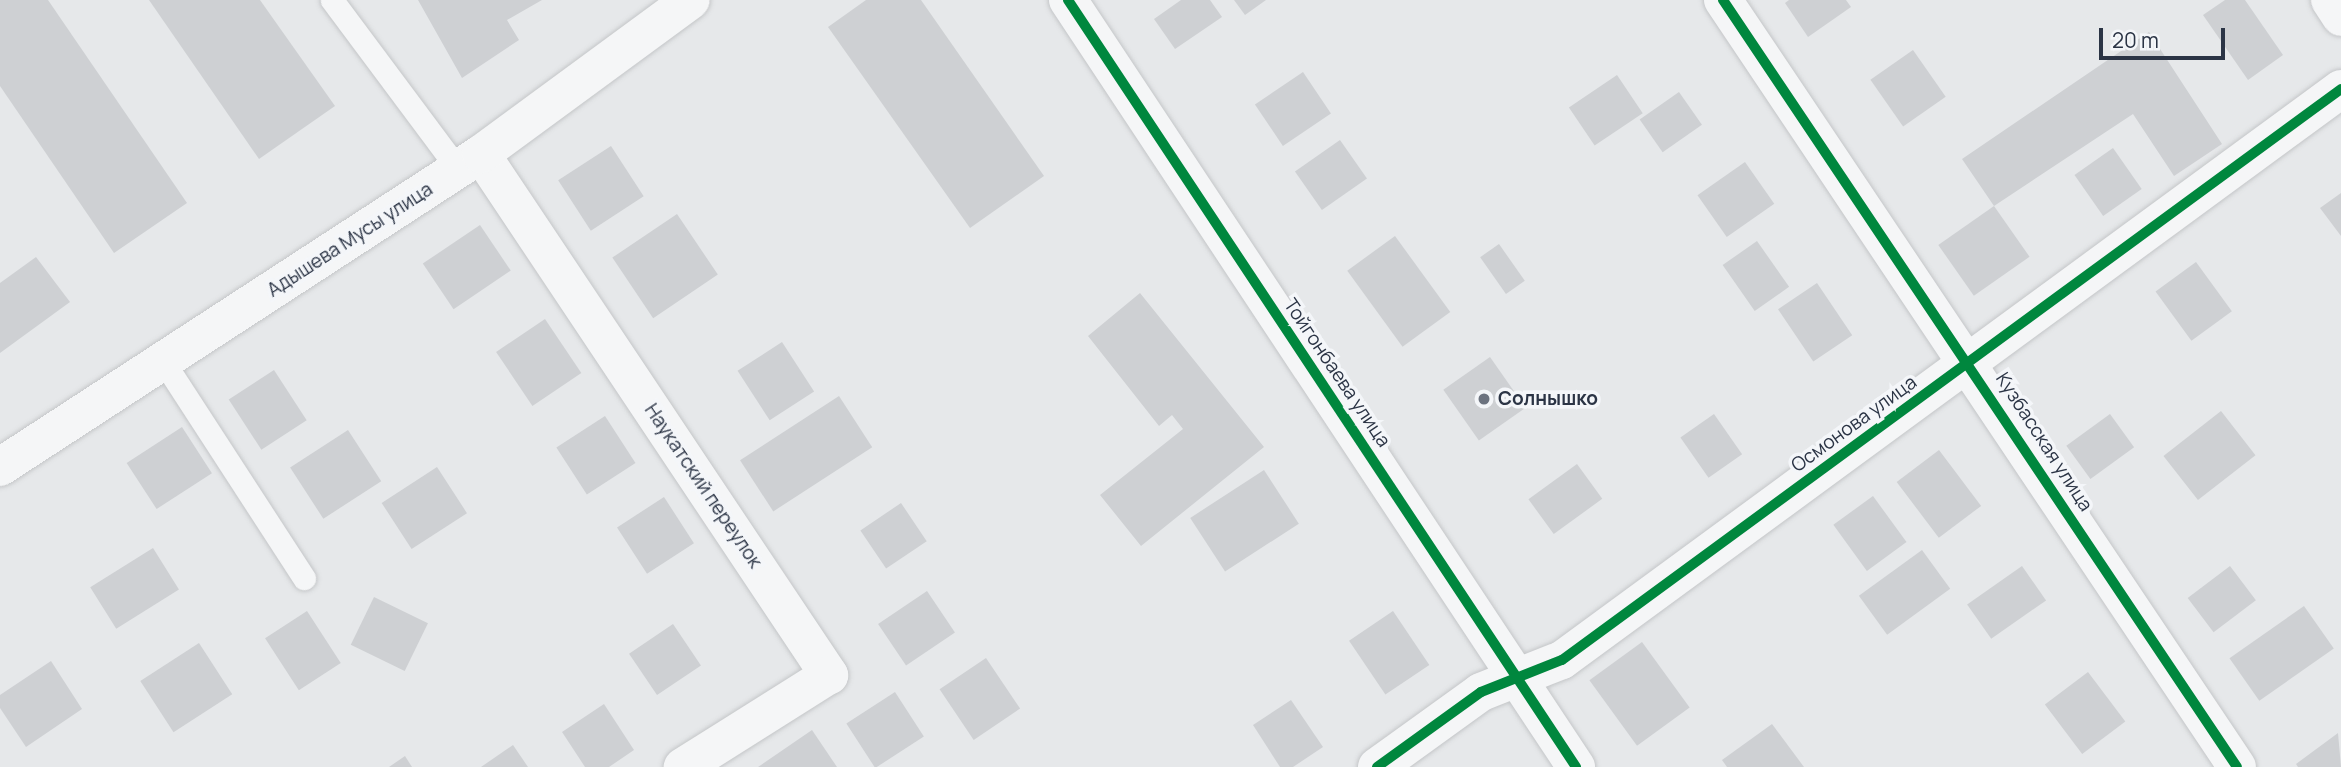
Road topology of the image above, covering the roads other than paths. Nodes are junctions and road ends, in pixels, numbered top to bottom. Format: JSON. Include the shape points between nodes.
{"nodes":[{"id":1,"x":332,"y":0,"type":"edge"},
{"id":2,"x":691,"y":0,"type":"edge"},
{"id":3,"x":1068,"y":0,"type":"edge"},
{"id":4,"x":1723,"y":0,"type":"edge"},
{"id":5,"x":2330,"y":0,"type":"edge"},
{"id":6,"x":2341,"y":17,"type":"edge"},
{"id":7,"x":2341,"y":89,"type":"edge"},
{"id":8,"x":469,"y":162,"type":"junction"},
{"id":9,"x":163,"y":361,"type":"junction"},
{"id":10,"x":1969,"y":362,"type":"junction"},
{"id":11,"x":0,"y":467,"type":"edge"},
{"id":12,"x":304,"y":578,"type":"dead end"},
{"id":13,"x":1518,"y":677,"type":"junction"},
{"id":14,"x":683,"y":767,"type":"edge"},
{"id":15,"x":1377,"y":767,"type":"edge"},
{"id":16,"x":1576,"y":767,"type":"edge"},
{"id":17,"x":2237,"y":767,"type":"edge"}],
"edges":[{"from":1,"to":8,"type":"lane"},
{"from":2,"to":8,"type":"street","name":"Адышева Мусы улица"},
{"from":3,"to":13,"type":"street","name":"Тойгонбаева улица"},
{"from":4,"to":10,"type":"street","name":"Кузбасская улица"},
{"from":5,"to":6,"type":"street"},
{"from":7,"to":10,"type":"street","name":"Осмонова улица"},
{"from":8,"to":9,"type":"street","name":"Адышева Мусы улица"},
{"from":8,"to":14,"type":"street","name":"Наукатский переулок","via":[[829,674]]},
{"from":9,"to":11,"type":"street","name":"Адышева Мусы улица"},
{"from":9,"to":12,"type":"lane"},
{"from":10,"to":13,"type":"street","name":"Осмонова улица","via":[[1562,660]]},
{"from":10,"to":17,"type":"street","name":"Кузбасская улица"},
{"from":13,"to":15,"type":"street","name":"Осмонова улица","via":[[1481,692]]},
{"from":13,"to":16,"type":"street","name":"Тойгонбаева улица"}]}
